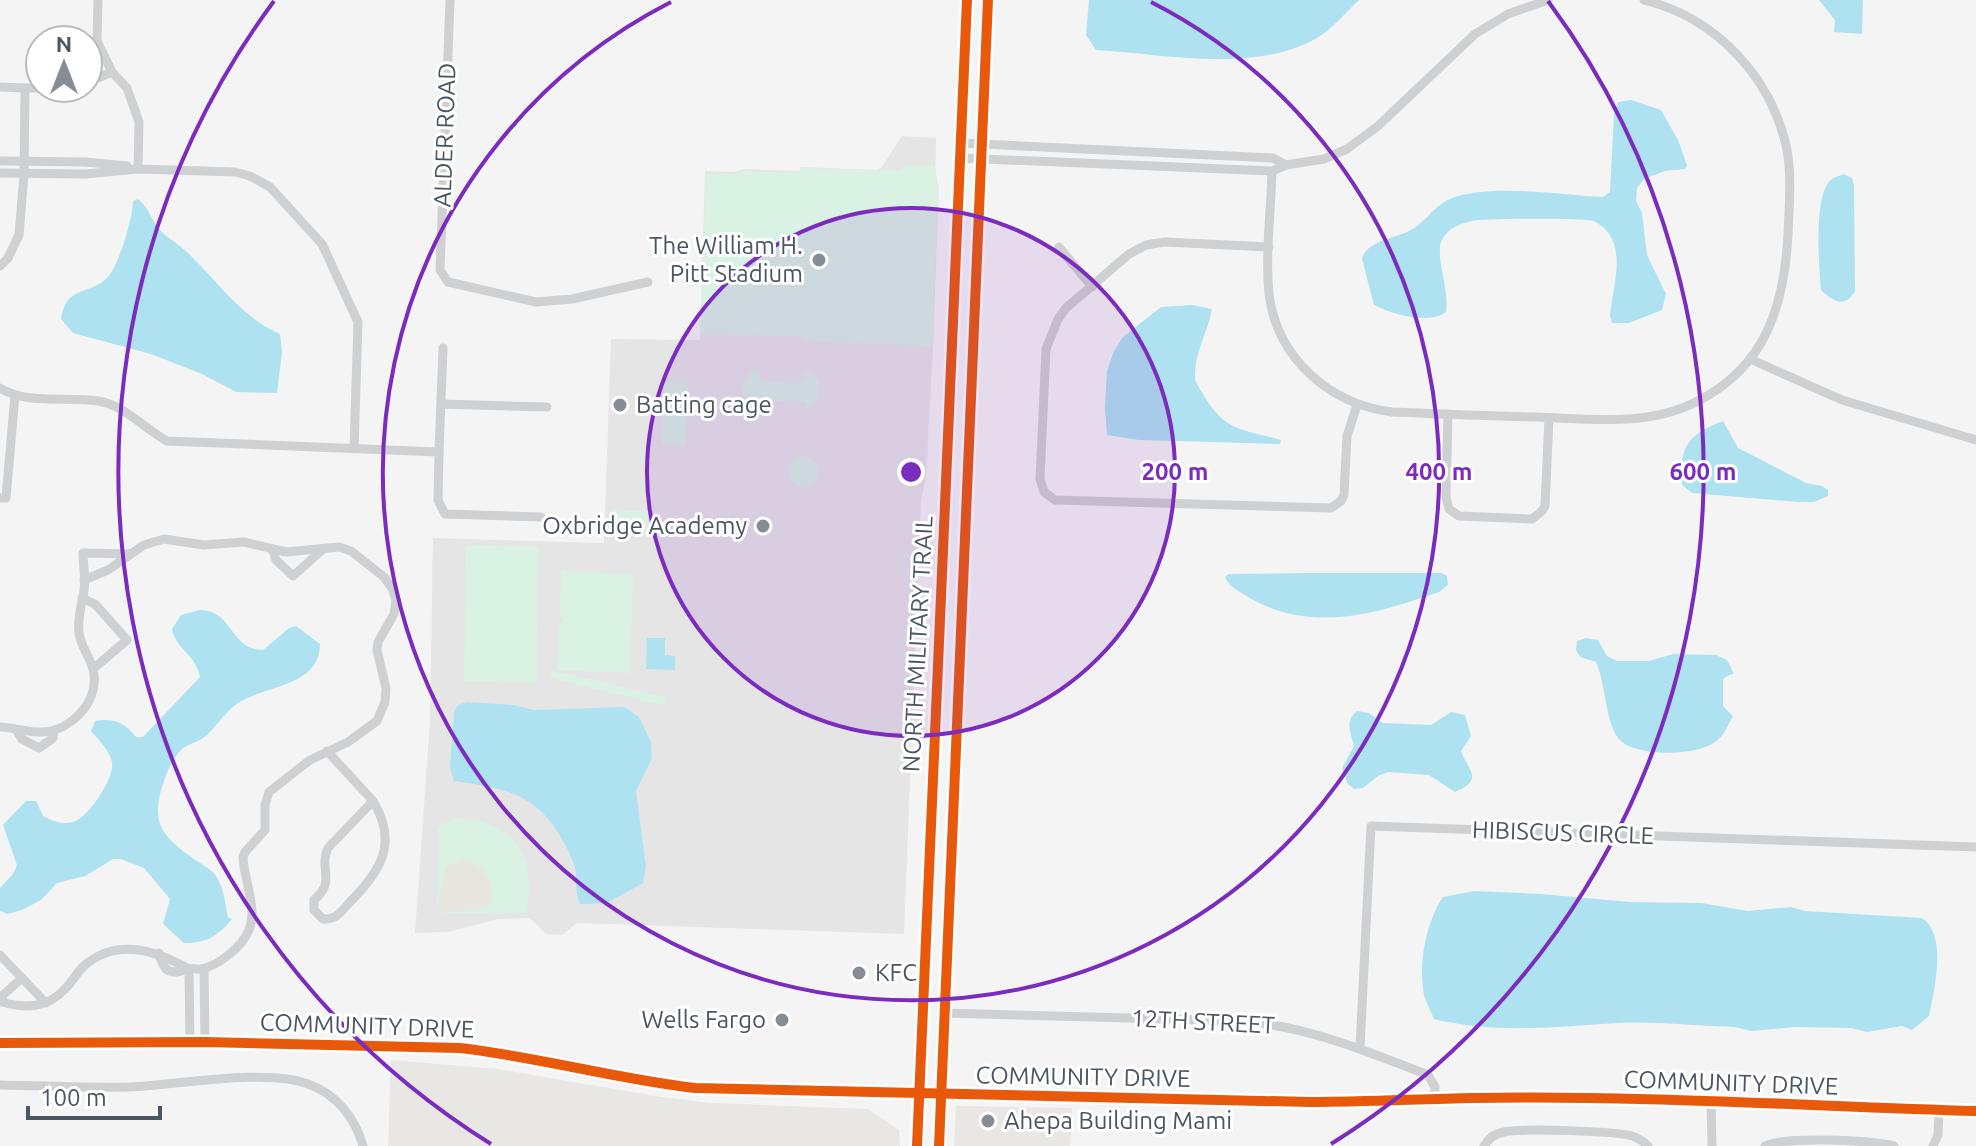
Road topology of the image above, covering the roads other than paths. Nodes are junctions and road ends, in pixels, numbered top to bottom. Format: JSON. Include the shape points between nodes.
{"nodes":[{"id":1,"x":98,"y":0,"type":"edge"},
{"id":2,"x":450,"y":0,"type":"edge"},
{"id":3,"x":967,"y":0,"type":"edge"},
{"id":4,"x":988,"y":0,"type":"edge"},
{"id":5,"x":1548,"y":0,"type":"edge"},
{"id":6,"x":1644,"y":0,"type":"edge"},
{"id":7,"x":112,"y":72,"type":"junction"},
{"id":8,"x":104,"y":75,"type":"edge"},
{"id":9,"x":0,"y":87,"type":"edge"},
{"id":10,"x":24,"y":88,"type":"edge"},
{"id":11,"x":25,"y":104,"type":"edge"},
{"id":12,"x":961,"y":143,"type":"junction"},
{"id":13,"x":982,"y":152,"type":"junction"},
{"id":14,"x":960,"y":158,"type":"junction"},
{"id":15,"x":0,"y":161,"type":"edge"},
{"id":16,"x":24,"y":162,"type":"junction"},
{"id":17,"x":1286,"y":165,"type":"junction"},
{"id":18,"x":138,"y":169,"type":"junction"},
{"id":19,"x":1272,"y":171,"type":"junction"},
{"id":20,"x":0,"y":173,"type":"edge"},
{"id":21,"x":24,"y":174,"type":"junction"},
{"id":22,"x":1059,"y":247,"type":"dead end"},
{"id":23,"x":1269,"y":247,"type":"junction"},
{"id":24,"x":3,"y":259,"type":"edge"},
{"id":25,"x":648,"y":282,"type":"dead end"},
{"id":26,"x":1092,"y":287,"type":"junction"},
{"id":27,"x":443,"y":348,"type":"dead end"},
{"id":28,"x":1750,"y":359,"type":"junction"},
{"id":29,"x":0,"y":388,"type":"edge"},
{"id":30,"x":15,"y":395,"type":"junction"},
{"id":31,"x":441,"y":404,"type":"junction"},
{"id":32,"x":1357,"y":405,"type":"junction"},
{"id":33,"x":547,"y":407,"type":"dead end"},
{"id":34,"x":1448,"y":414,"type":"junction"},
{"id":35,"x":1549,"y":418,"type":"junction"},
{"id":36,"x":1976,"y":440,"type":"edge"},
{"id":37,"x":354,"y":449,"type":"junction"},
{"id":38,"x":439,"y":452,"type":"junction"},
{"id":39,"x":0,"y":498,"type":"edge"},
{"id":40,"x":541,"y":517,"type":"dead end"},
{"id":41,"x":322,"y":550,"type":"junction"},
{"id":42,"x":273,"y":551,"type":"junction"},
{"id":43,"x":132,"y":554,"type":"junction"},
{"id":44,"x":84,"y":580,"type":"junction"},
{"id":45,"x":82,"y":598,"type":"junction"},
{"id":46,"x":938,"y":625,"type":"junction"},
{"id":47,"x":961,"y":625,"type":"junction"},
{"id":48,"x":93,"y":669,"type":"junction"},
{"id":49,"x":0,"y":727,"type":"edge"},
{"id":50,"x":54,"y":730,"type":"junction"},
{"id":51,"x":17,"y":731,"type":"junction"},
{"id":52,"x":327,"y":751,"type":"junction"},
{"id":53,"x":373,"y":801,"type":"junction"},
{"id":54,"x":1976,"y":847,"type":"edge"},
{"id":55,"x":0,"y":955,"type":"edge"},
{"id":56,"x":189,"y":969,"type":"junction"},
{"id":57,"x":204,"y":969,"type":"junction"},
{"id":58,"x":22,"y":978,"type":"junction"},
{"id":59,"x":46,"y":1003,"type":"junction"},
{"id":60,"x":944,"y":1013,"type":"junction"},
{"id":61,"x":190,"y":1042,"type":"junction"},
{"id":62,"x":205,"y":1042,"type":"junction"},
{"id":63,"x":0,"y":1043,"type":"edge"},
{"id":64,"x":1360,"y":1048,"type":"junction"},
{"id":65,"x":0,"y":1085,"type":"edge"},
{"id":66,"x":918,"y":1093,"type":"junction"},
{"id":67,"x":940,"y":1094,"type":"junction"},
{"id":68,"x":1434,"y":1099,"type":"junction"},
{"id":69,"x":1711,"y":1101,"type":"junction"},
{"id":70,"x":1939,"y":1110,"type":"junction"},
{"id":71,"x":1976,"y":1111,"type":"edge"},
{"id":72,"x":1709,"y":1145,"type":"edge"},
{"id":73,"x":363,"y":1146,"type":"edge"},
{"id":74,"x":917,"y":1146,"type":"edge"},
{"id":75,"x":939,"y":1146,"type":"edge"},
{"id":76,"x":1484,"y":1146,"type":"edge"},
{"id":77,"x":1648,"y":1146,"type":"edge"},
{"id":78,"x":1765,"y":1146,"type":"edge"},
{"id":79,"x":1894,"y":1146,"type":"edge"},
{"id":80,"x":1933,"y":1146,"type":"edge"}],
"edges":[{"from":1,"to":7,"type":"street","via":[[97,41]]},
{"from":2,"to":25,"type":"street","name":"ALDER ROAD","via":[[440,270],[448,282],[536,302]]},
{"from":3,"to":12,"type":"main road","name":"NORTH MILITARY TRAIL"},
{"from":4,"to":13,"type":"main road","name":"NORTH MILITARY TRAIL"},
{"from":5,"to":17,"type":"street","via":[[1508,14],[1475,34],[1347,149]]},
{"from":6,"to":28,"type":"street","via":[[1696,21],[1736,53],[1764,89],[1782,130],[1790,174],[1786,271],[1777,311]]},
{"from":7,"to":8,"type":"street"},
{"from":7,"to":18,"type":"street","via":[[127,88],[139,122]]},
{"from":9,"to":10,"type":"street"},
{"from":11,"to":16,"type":"street"},
{"from":12,"to":13,"type":"street"},
{"from":12,"to":14,"type":"main road","name":"NORTH MILITARY TRAIL"},
{"from":13,"to":14,"type":"street"},
{"from":13,"to":17,"type":"street","via":[[1273,158]]},
{"from":13,"to":19,"type":"street"},
{"from":13,"to":47,"type":"main road","name":"NORTH MILITARY TRAIL"},
{"from":14,"to":46,"type":"main road","name":"NORTH MILITARY TRAIL"},
{"from":15,"to":16,"type":"street"},
{"from":16,"to":18,"type":"street"},
{"from":16,"to":21,"type":"street"},
{"from":17,"to":19,"type":"street"},
{"from":18,"to":21,"type":"street"},
{"from":18,"to":37,"type":"street","via":[[250,176],[275,192],[322,244],[358,322]]},
{"from":19,"to":23,"type":"street"},
{"from":20,"to":21,"type":"street"},
{"from":21,"to":24,"type":"street","via":[[19,235]]},
{"from":22,"to":26,"type":"street"},
{"from":23,"to":26,"type":"street","via":[[1152,243],[1135,250]]},
{"from":23,"to":32,"type":"street","via":[[1273,315],[1286,344],[1313,378]]},
{"from":26,"to":32,"type":"street","via":[[1062,313],[1046,349],[1040,479],[1055,500],[1331,508],[1344,495],[1347,436]]},
{"from":27,"to":31,"type":"street"},
{"from":28,"to":35,"type":"street","via":[[1709,395],[1669,413],[1631,420]]},
{"from":28,"to":36,"type":"street","via":[[1842,400]]},
{"from":29,"to":30,"type":"street"},
{"from":30,"to":37,"type":"street","via":[[99,401],[120,408],[167,441]]},
{"from":30,"to":39,"type":"street","via":[[6,498]]},
{"from":31,"to":33,"type":"street"},
{"from":31,"to":38,"type":"street"},
{"from":32,"to":34,"type":"street"},
{"from":34,"to":35,"type":"street"},
{"from":34,"to":35,"type":"street","via":[[1449,509],[1459,516],[1512,519],[1532,519],[1545,506]]},
{"from":37,"to":38,"type":"street"},
{"from":38,"to":40,"type":"street","via":[[438,500],[445,514]]},
{"from":41,"to":42,"type":"street"},
{"from":41,"to":42,"type":"street","via":[[293,576]]},
{"from":41,"to":52,"type":"street","via":[[332,546],[351,551],[389,583],[396,607],[378,642],[386,688],[381,715],[361,735]]},
{"from":42,"to":43,"type":"street","via":[[244,542],[204,545],[164,539]]},
{"from":43,"to":44,"type":"street"},
{"from":43,"to":44,"type":"street","via":[[83,553]]},
{"from":44,"to":45,"type":"street"},
{"from":45,"to":48,"type":"street","via":[[79,633]]},
{"from":45,"to":48,"type":"street","via":[[95,604],[127,640]]},
{"from":46,"to":47,"type":"main road"},
{"from":46,"to":66,"type":"main road","name":"NORTH MILITARY TRAIL"},
{"from":47,"to":60,"type":"main road","name":"NORTH MILITARY TRAIL"},
{"from":48,"to":50,"type":"street","via":[[92,691],[83,710]]},
{"from":49,"to":51,"type":"street"},
{"from":50,"to":51,"type":"street"},
{"from":50,"to":51,"type":"street","via":[[53,738],[39,748]]},
{"from":52,"to":53,"type":"street"},
{"from":52,"to":57,"type":"street","via":[[269,792],[265,830],[243,857],[252,910],[248,932]]},
{"from":53,"to":53,"type":"street","via":[[325,854],[328,879],[314,900],[314,910],[323,919],[336,917],[380,866],[385,830]]},
{"from":54,"to":64,"type":"street","name":"HIBISCUS CIRCLE","via":[[1371,826]]},
{"from":55,"to":58,"type":"street"},
{"from":56,"to":57,"type":"street"},
{"from":56,"to":59,"type":"street","via":[[168,971],[159,953],[129,948],[105,953]]},
{"from":56,"to":61,"type":"street"},
{"from":57,"to":62,"type":"street"},
{"from":58,"to":59,"type":"street"},
{"from":58,"to":59,"type":"street","via":[[2,1002],[20,1007]]},
{"from":60,"to":64,"type":"street","name":"12TH STREET","via":[[1259,1023],[1311,1031]]},
{"from":60,"to":67,"type":"main road","name":"NORTH MILITARY TRAIL"},
{"from":61,"to":62,"type":"street","name":"COMMUNITY DRIVE"},
{"from":61,"to":63,"type":"street","name":"COMMUNITY DRIVE"},
{"from":62,"to":66,"type":"street","name":"COMMUNITY DRIVE","via":[[460,1048],[695,1088]]},
{"from":64,"to":68,"type":"street","name":"12TH STREET","via":[[1428,1075]]},
{"from":65,"to":73,"type":"street","via":[[131,1087],[288,1079],[317,1087],[339,1103]]},
{"from":66,"to":67,"type":"street","name":"COMMUNITY DRIVE"},
{"from":66,"to":74,"type":"main road","name":"NORTH MILITARY TRAIL"},
{"from":67,"to":68,"type":"street","name":"COMMUNITY DRIVE","via":[[1310,1102]]},
{"from":67,"to":75,"type":"main road","name":"NORTH MILITARY TRAIL"},
{"from":68,"to":69,"type":"street","name":"COMMUNITY DRIVE"},
{"from":69,"to":70,"type":"street","name":"COMMUNITY DRIVE"},
{"from":69,"to":72,"type":"street"},
{"from":70,"to":71,"type":"street","name":"COMMUNITY DRIVE"},
{"from":70,"to":80,"type":"street"},
{"from":76,"to":77,"type":"street","via":[[1497,1133],[1516,1131],[1619,1134]]},
{"from":78,"to":79,"type":"street","via":[[1787,1140]]}]}
